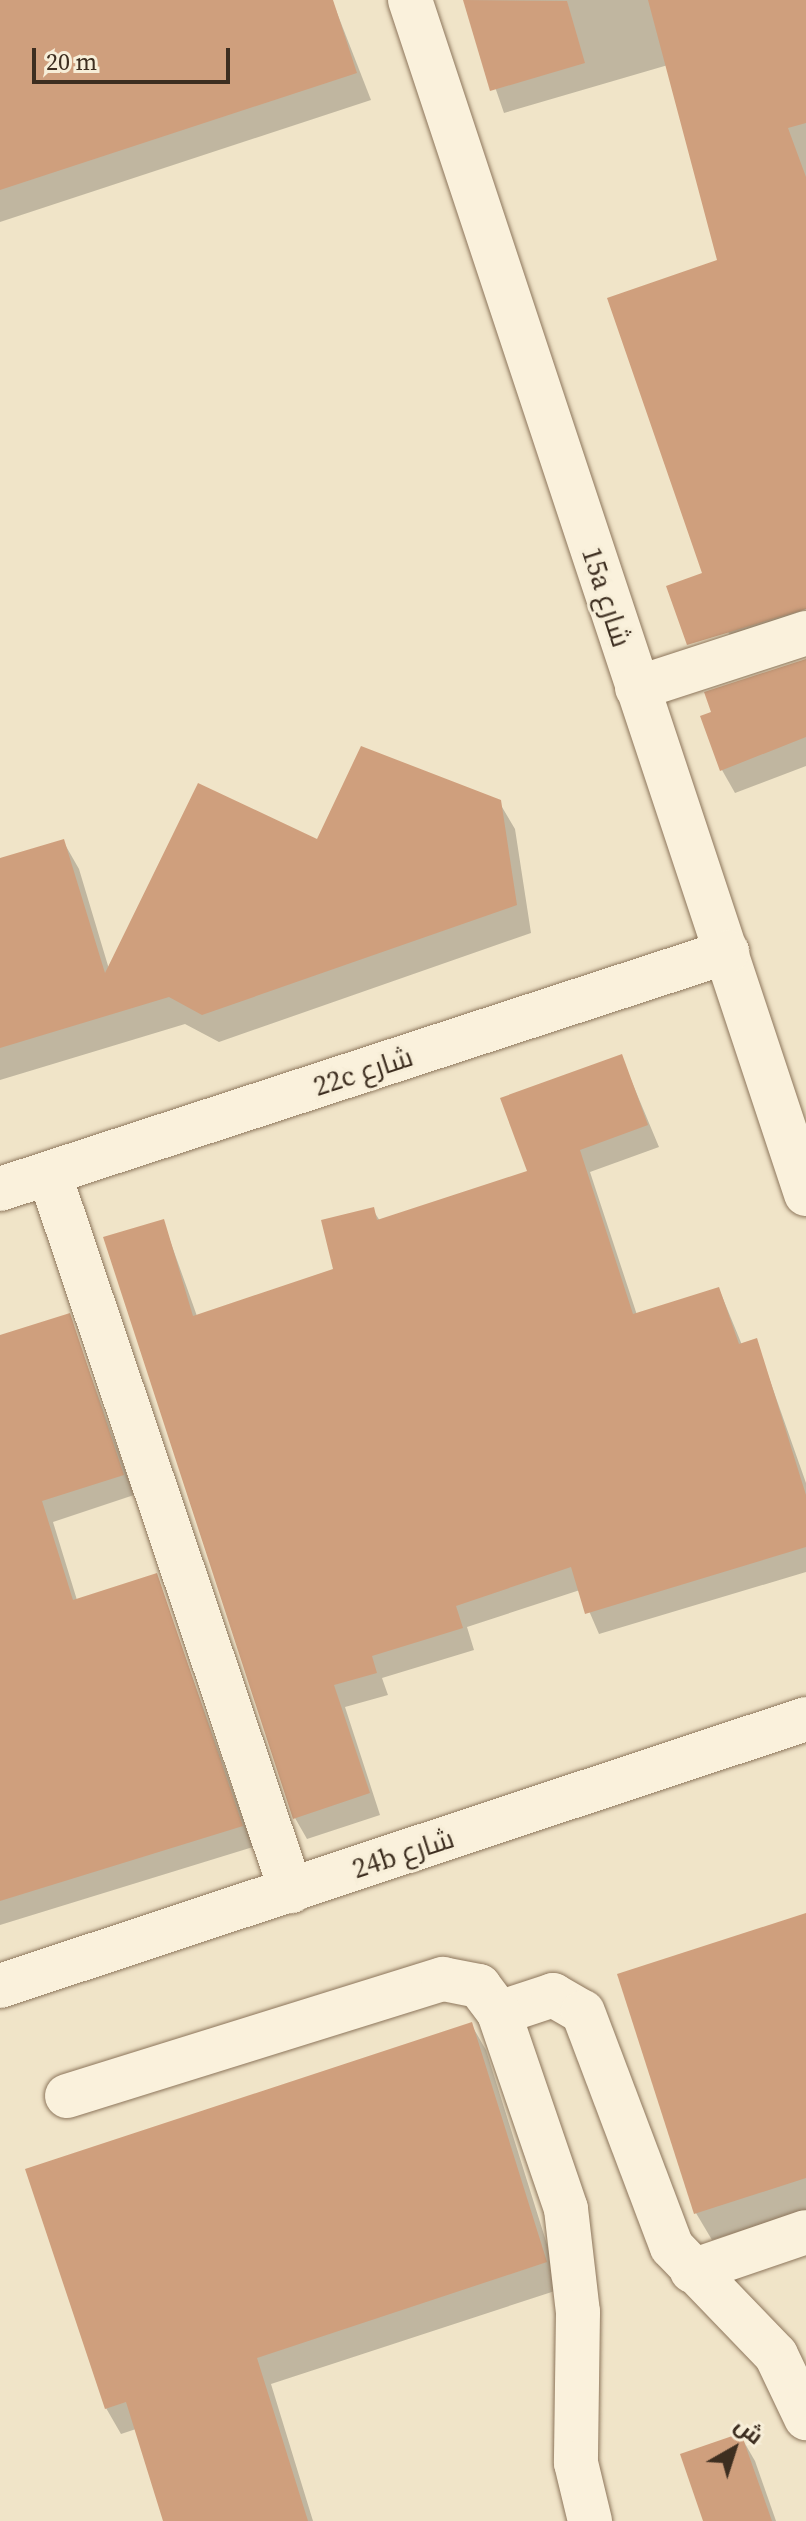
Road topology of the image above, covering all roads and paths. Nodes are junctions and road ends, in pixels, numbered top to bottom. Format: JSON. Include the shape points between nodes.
{"nodes":[{"id":1,"x":410,"y":0,"type":"edge"},
{"id":2,"x":806,"y":633,"type":"edge"},
{"id":3,"x":637,"y":688,"type":"junction"},
{"id":4,"x":727,"y":952,"type":"junction"},
{"id":5,"x":49,"y":1173,"type":"junction"},
{"id":6,"x":0,"y":1189,"type":"edge"},
{"id":7,"x":806,"y":1194,"type":"edge"},
{"id":8,"x":806,"y":1719,"type":"edge"},
{"id":9,"x":291,"y":1891,"type":"junction"},
{"id":10,"x":0,"y":1986,"type":"edge"},
{"id":11,"x":499,"y":2013,"type":"junction"},
{"id":12,"x":67,"y":2096,"type":"dead end"},
{"id":13,"x":806,"y":2232,"type":"edge"},
{"id":14,"x":692,"y":2271,"type":"junction"},
{"id":15,"x":806,"y":2418,"type":"edge"},
{"id":16,"x":590,"y":2521,"type":"edge"}],
"edges":[{"from":1,"to":3,"type":"street","name":"15a شارع"},
{"from":2,"to":3,"type":"street"},
{"from":3,"to":4,"type":"street","name":"15a شارع"},
{"from":4,"to":5,"type":"street","name":"22c شارع"},
{"from":4,"to":7,"type":"street","name":"15a شارع"},
{"from":5,"to":6,"type":"street","name":"22c شارع"},
{"from":5,"to":9,"type":"street"},
{"from":8,"to":9,"type":"street","name":"24b شارع"},
{"from":9,"to":10,"type":"street","name":"24b شارع"},
{"from":11,"to":12,"type":"street","via":[[479,1986],[443,1979]]},
{"from":11,"to":14,"type":"street","via":[[553,1995],[583,2012],[660,2221]]},
{"from":11,"to":16,"type":"street","via":[[566,2209],[578,2312],[576,2463]]},
{"from":13,"to":14,"type":"street"},
{"from":14,"to":15,"type":"street","via":[[776,2355]]}]}
